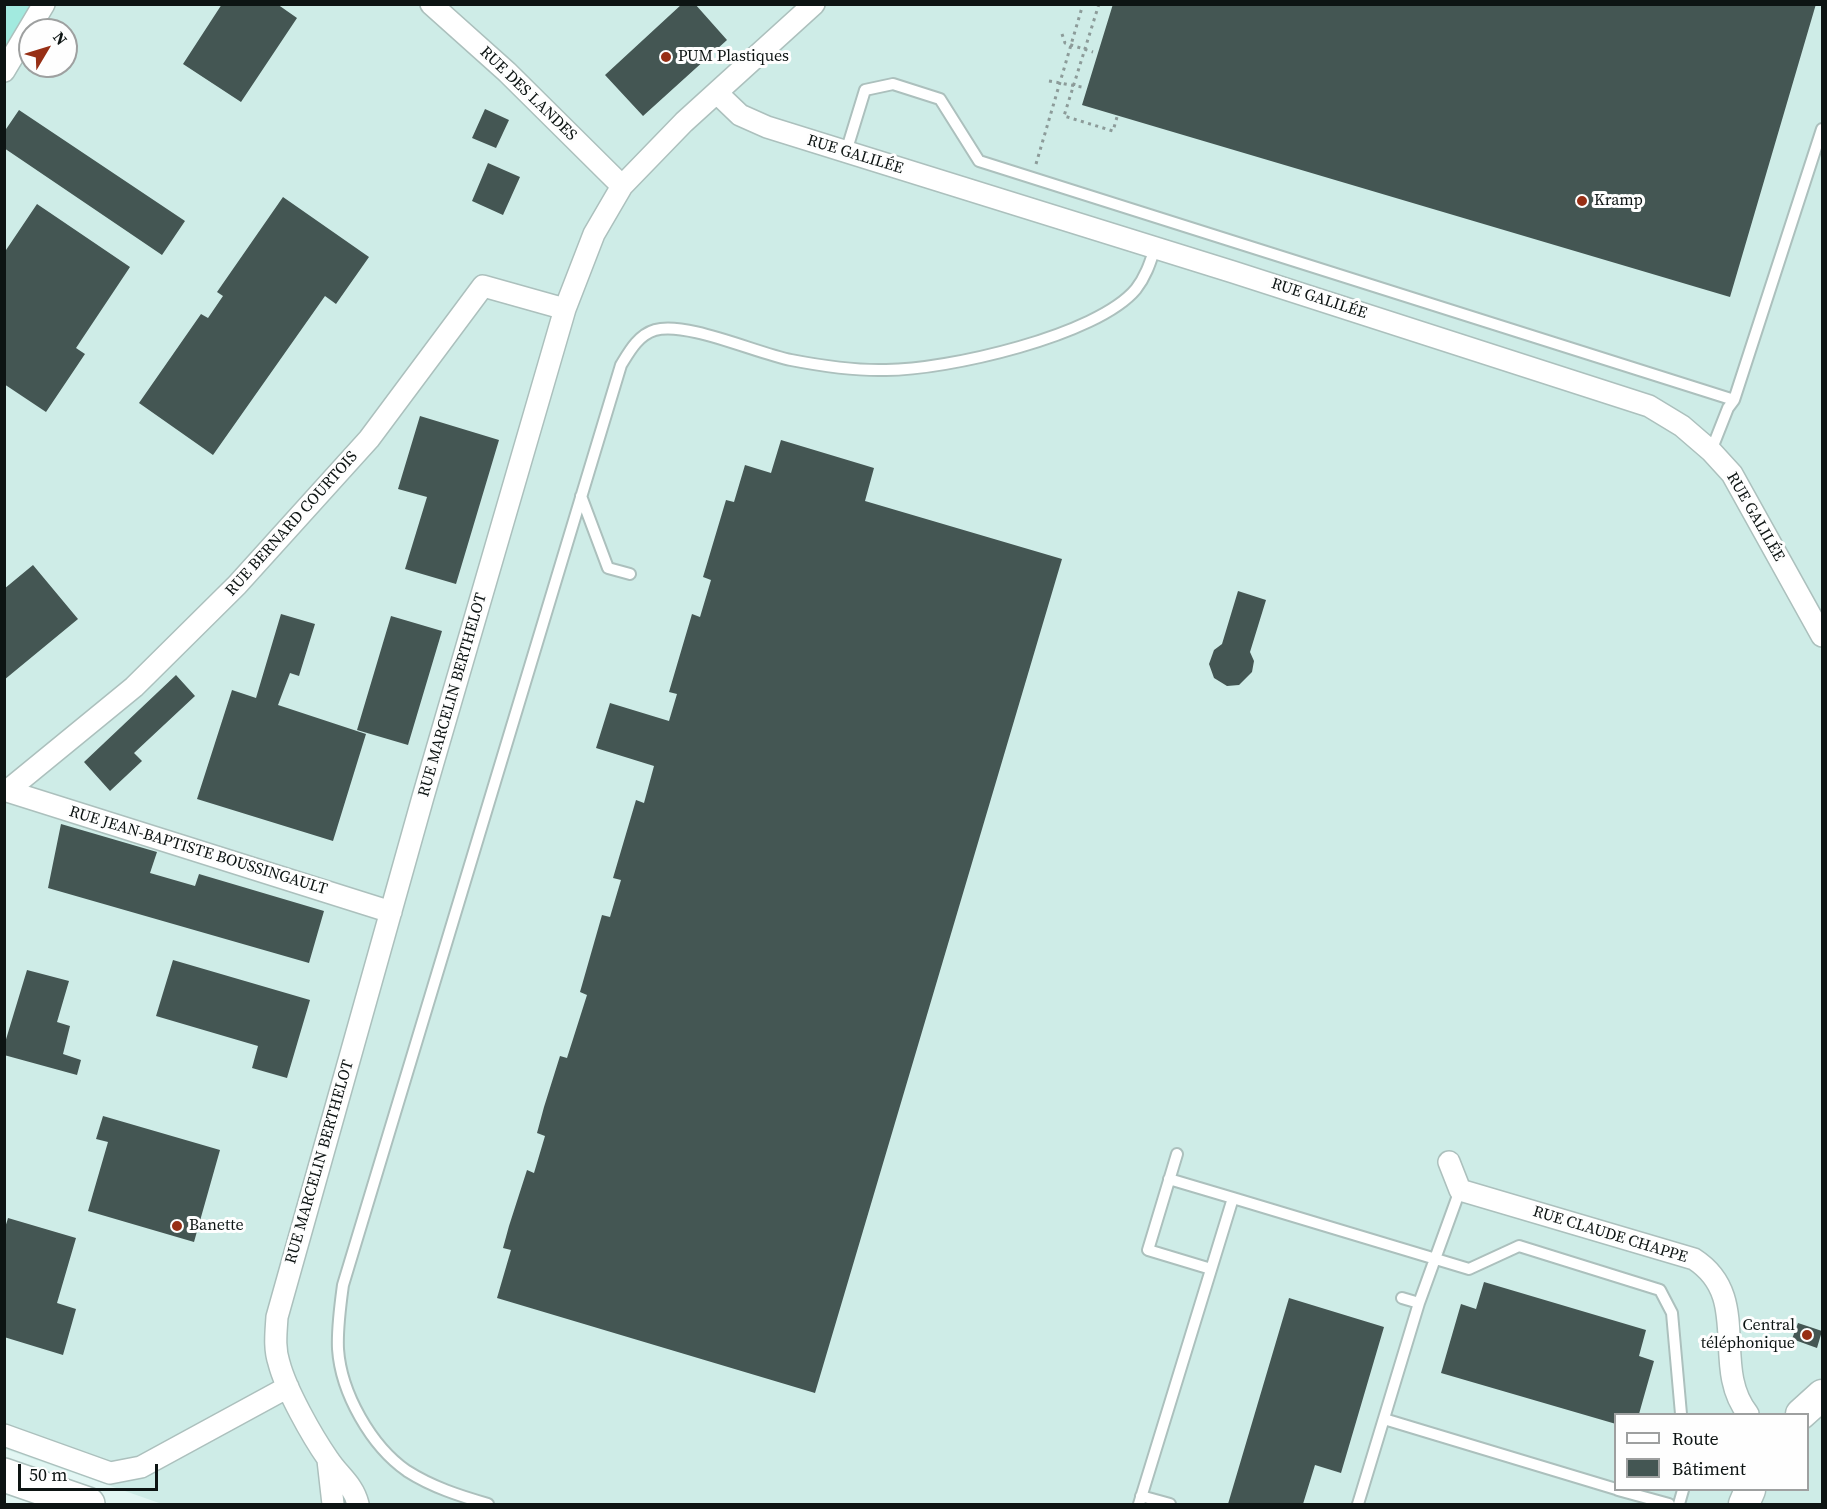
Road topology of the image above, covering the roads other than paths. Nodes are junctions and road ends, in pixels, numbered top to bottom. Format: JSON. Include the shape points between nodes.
{"nodes":[{"id":1,"x":44,"y":4,"type":"edge"},
{"id":2,"x":431,"y":4,"type":"edge"},
{"id":3,"x":814,"y":4,"type":"edge"},
{"id":4,"x":4,"y":71,"type":"edge"},
{"id":5,"x":717,"y":93,"type":"junction"},
{"id":6,"x":1822,"y":129,"type":"edge"},
{"id":7,"x":846,"y":152,"type":"junction"},
{"id":8,"x":622,"y":186,"type":"junction"},
{"id":9,"x":1155,"y":248,"type":"junction"},
{"id":10,"x":566,"y":309,"type":"junction"},
{"id":11,"x":1734,"y":400,"type":"junction"},
{"id":12,"x":1711,"y":451,"type":"junction"},
{"id":13,"x":581,"y":496,"type":"junction"},
{"id":14,"x":630,"y":574,"type":"dead end"},
{"id":15,"x":1822,"y":636,"type":"edge"},
{"id":16,"x":6,"y":791,"type":"edge"},
{"id":17,"x":391,"y":912,"type":"junction"},
{"id":18,"x":1177,"y":1154,"type":"dead end"},
{"id":19,"x":1449,"y":1162,"type":"dead end"},
{"id":20,"x":1169,"y":1179,"type":"junction"},
{"id":21,"x":1460,"y":1190,"type":"junction"},
{"id":22,"x":1233,"y":1198,"type":"junction"},
{"id":23,"x":1435,"y":1259,"type":"junction"},
{"id":24,"x":1211,"y":1269,"type":"junction"},
{"id":25,"x":1402,"y":1298,"type":"dead end"},
{"id":26,"x":1419,"y":1303,"type":"junction"},
{"id":27,"x":288,"y":1387,"type":"junction"},
{"id":28,"x":1822,"y":1395,"type":"edge"},
{"id":29,"x":1681,"y":1413,"type":"edge"},
{"id":30,"x":1748,"y":1413,"type":"edge"},
{"id":31,"x":1802,"y":1413,"type":"edge"},
{"id":32,"x":1384,"y":1419,"type":"junction"},
{"id":33,"x":4,"y":1435,"type":"edge"},
{"id":34,"x":328,"y":1460,"type":"junction"},
{"id":35,"x":4,"y":1475,"type":"edge"},
{"id":36,"x":1614,"y":1488,"type":"edge"},
{"id":37,"x":1624,"y":1491,"type":"edge"},
{"id":38,"x":1140,"y":1500,"type":"edge"},
{"id":39,"x":88,"y":1504,"type":"edge"},
{"id":40,"x":333,"y":1504,"type":"edge"},
{"id":41,"x":358,"y":1504,"type":"edge"},
{"id":42,"x":488,"y":1504,"type":"edge"},
{"id":43,"x":1170,"y":1504,"type":"edge"},
{"id":44,"x":1358,"y":1504,"type":"edge"},
{"id":45,"x":1669,"y":1504,"type":"edge"}],
"edges":[{"from":1,"to":4,"type":"street"},
{"from":2,"to":8,"type":"street","name":"RUE DES LANDES","via":[[507,72]]},
{"from":3,"to":5,"type":"street","name":"RUE MARCELIN BERTHELOT"},
{"from":5,"to":7,"type":"street","name":"RUE GALILÉE","via":[[753,122]]},
{"from":5,"to":8,"type":"street","name":"RUE MARCELIN BERTHELOT"},
{"from":6,"to":11,"type":"lane"},
{"from":7,"to":9,"type":"street","name":"RUE GALILÉE"},
{"from":7,"to":11,"type":"lane","via":[[865,90],[893,84],[940,99],[980,161]]},
{"from":8,"to":10,"type":"street","name":"RUE MARCELIN BERTHELOT","via":[[594,234]]},
{"from":9,"to":12,"type":"street","name":"RUE GALILÉE","via":[[1649,406],[1682,426]]},
{"from":9,"to":13,"type":"lane","via":[[1146,275],[1115,306],[1061,333],[956,362],[887,370],[839,368],[789,359],[677,328],[653,330],[633,345],[621,365]]},
{"from":10,"to":16,"type":"street","name":"RUE BERNARD COURTOIS","via":[[483,286],[369,439],[237,585],[134,687]]},
{"from":10,"to":17,"type":"street","name":"RUE MARCELIN BERTHELOT"},
{"from":11,"to":12,"type":"lane"},
{"from":12,"to":15,"type":"street","name":"RUE GALILÉE","via":[[1747,498]]},
{"from":13,"to":14,"type":"lane","via":[[608,568]]},
{"from":13,"to":42,"type":"lane","via":[[343,1285],[339,1321],[345,1383],[379,1443],[406,1469],[431,1484]]},
{"from":16,"to":17,"type":"street","name":"RUE JEAN-BAPTISTE BOUSSINGAULT"},
{"from":17,"to":27,"type":"street","name":"RUE MARCELIN BERTHELOT","via":[[278,1309],[275,1344]]},
{"from":18,"to":20,"type":"lane"},
{"from":19,"to":21,"type":"street"},
{"from":20,"to":22,"type":"lane"},
{"from":20,"to":24,"type":"lane","via":[[1148,1250]]},
{"from":21,"to":23,"type":"lane"},
{"from":21,"to":30,"type":"street","name":"RUE CLAUDE CHAPPE","via":[[1694,1259],[1709,1269],[1725,1300],[1730,1367]]},
{"from":22,"to":23,"type":"lane"},
{"from":22,"to":24,"type":"lane"},
{"from":23,"to":26,"type":"lane"},
{"from":23,"to":29,"type":"lane","via":[[1468,1269],[1519,1246],[1660,1290],[1672,1313]]},
{"from":24,"to":38,"type":"lane"},
{"from":25,"to":26,"type":"lane"},
{"from":26,"to":32,"type":"lane"},
{"from":27,"to":33,"type":"street","via":[[141,1467],[121,1473],[98,1470]]},
{"from":27,"to":34,"type":"street","name":"RUE MARCELIN BERTHELOT"},
{"from":28,"to":31,"type":"main road"},
{"from":32,"to":36,"type":"lane"},
{"from":32,"to":44,"type":"lane"},
{"from":34,"to":40,"type":"street","name":"RUE MARCELIN BERTHELOT"},
{"from":34,"to":41,"type":"street","name":"RUE MARCELIN BERTHELOT","via":[[352,1485]]},
{"from":35,"to":39,"type":"main road"},
{"from":37,"to":45,"type":"lane"},
{"from":38,"to":43,"type":"lane"}]}
